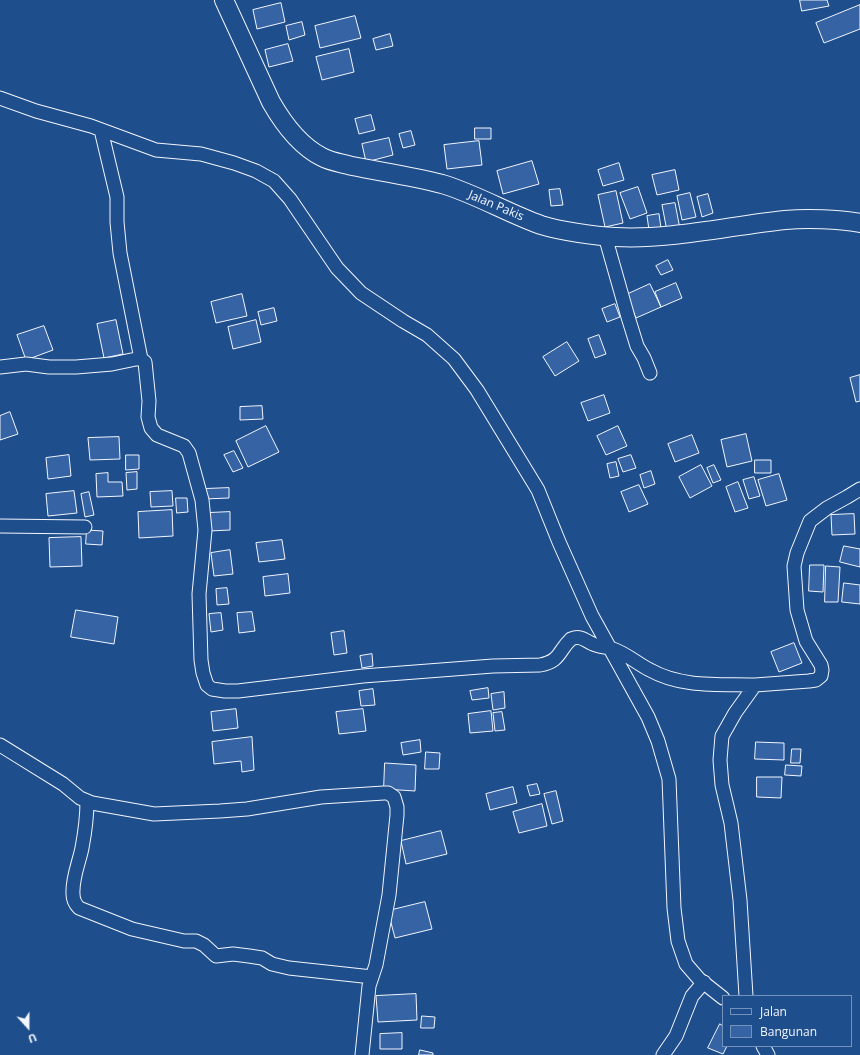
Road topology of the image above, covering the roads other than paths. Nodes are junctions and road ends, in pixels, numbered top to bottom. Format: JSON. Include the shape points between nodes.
{"nodes":[{"id":1,"x":224,"y":0,"type":"edge"},
{"id":2,"x":0,"y":98,"type":"edge"},
{"id":3,"x":101,"y":130,"type":"junction"},
{"id":4,"x":860,"y":223,"type":"edge"},
{"id":5,"x":605,"y":236,"type":"junction"},
{"id":6,"x":141,"y":359,"type":"junction"},
{"id":7,"x":0,"y":367,"type":"edge"},
{"id":8,"x":650,"y":373,"type":"dead end"},
{"id":9,"x":860,"y":489,"type":"edge"},
{"id":10,"x":0,"y":526,"type":"edge"},
{"id":11,"x":85,"y":527,"type":"dead end"},
{"id":12,"x":610,"y":648,"type":"junction"},
{"id":13,"x":755,"y":685,"type":"junction"},
{"id":14,"x":0,"y":745,"type":"edge"},
{"id":15,"x":87,"y":801,"type":"junction"},
{"id":16,"x":372,"y":977,"type":"junction"},
{"id":17,"x":704,"y":982,"type":"junction"},
{"id":18,"x":746,"y":995,"type":"edge"},
{"id":19,"x":722,"y":997,"type":"edge"},
{"id":20,"x":362,"y":1055,"type":"edge"},
{"id":21,"x":663,"y":1055,"type":"edge"}],
"edges":[{"from":1,"to":5,"type":"street","name":"Jalan Pakis","via":[[279,115],[301,141],[320,156],[444,184],[542,225]]},
{"from":2,"to":3,"type":"street"},
{"from":3,"to":6,"type":"street","via":[[117,197],[120,253]]},
{"from":3,"to":12,"type":"street","via":[[156,150],[201,154],[234,163],[274,181],[290,198],[337,268],[361,293],[428,334],[454,359],[477,390],[538,490],[592,616]]},
{"from":4,"to":5,"type":"street","name":"Jalan Pakis","via":[[842,220],[786,220],[650,237]]},
{"from":5,"to":8,"type":"street","via":[[637,346]]},
{"from":6,"to":7,"type":"street","via":[[76,367],[26,364]]},
{"from":6,"to":12,"type":"street","via":[[146,365],[148,417],[151,428],[157,435],[187,449],[202,500],[205,530],[199,594],[201,660],[207,685],[225,691],[238,691],[363,676],[540,665],[559,656],[568,641],[575,637]]},
{"from":9,"to":13,"type":"street","via":[[810,521],[794,566],[797,610],[806,641],[821,665],[821,676],[809,681]]},
{"from":10,"to":11,"type":"street"},
{"from":12,"to":13,"type":"street","via":[[675,681]]},
{"from":12,"to":17,"type":"street","via":[[648,717],[669,779],[674,908],[678,941],[686,964]]},
{"from":13,"to":18,"type":"street","via":[[735,712],[722,736],[720,760],[740,900]]},
{"from":14,"to":15,"type":"street"},
{"from":15,"to":16,"type":"street","via":[[82,848],[74,878],[73,894],[79,908],[132,929],[196,941],[216,956],[249,956],[290,968]]},
{"from":15,"to":16,"type":"street","via":[[154,814],[187,814],[321,797],[364,793],[391,795],[394,797],[397,815],[389,895]]},
{"from":16,"to":20,"type":"street","via":[[367,1000]]},
{"from":17,"to":19,"type":"street"},
{"from":17,"to":21,"type":"street","via":[[692,996],[676,1036]]}]}
